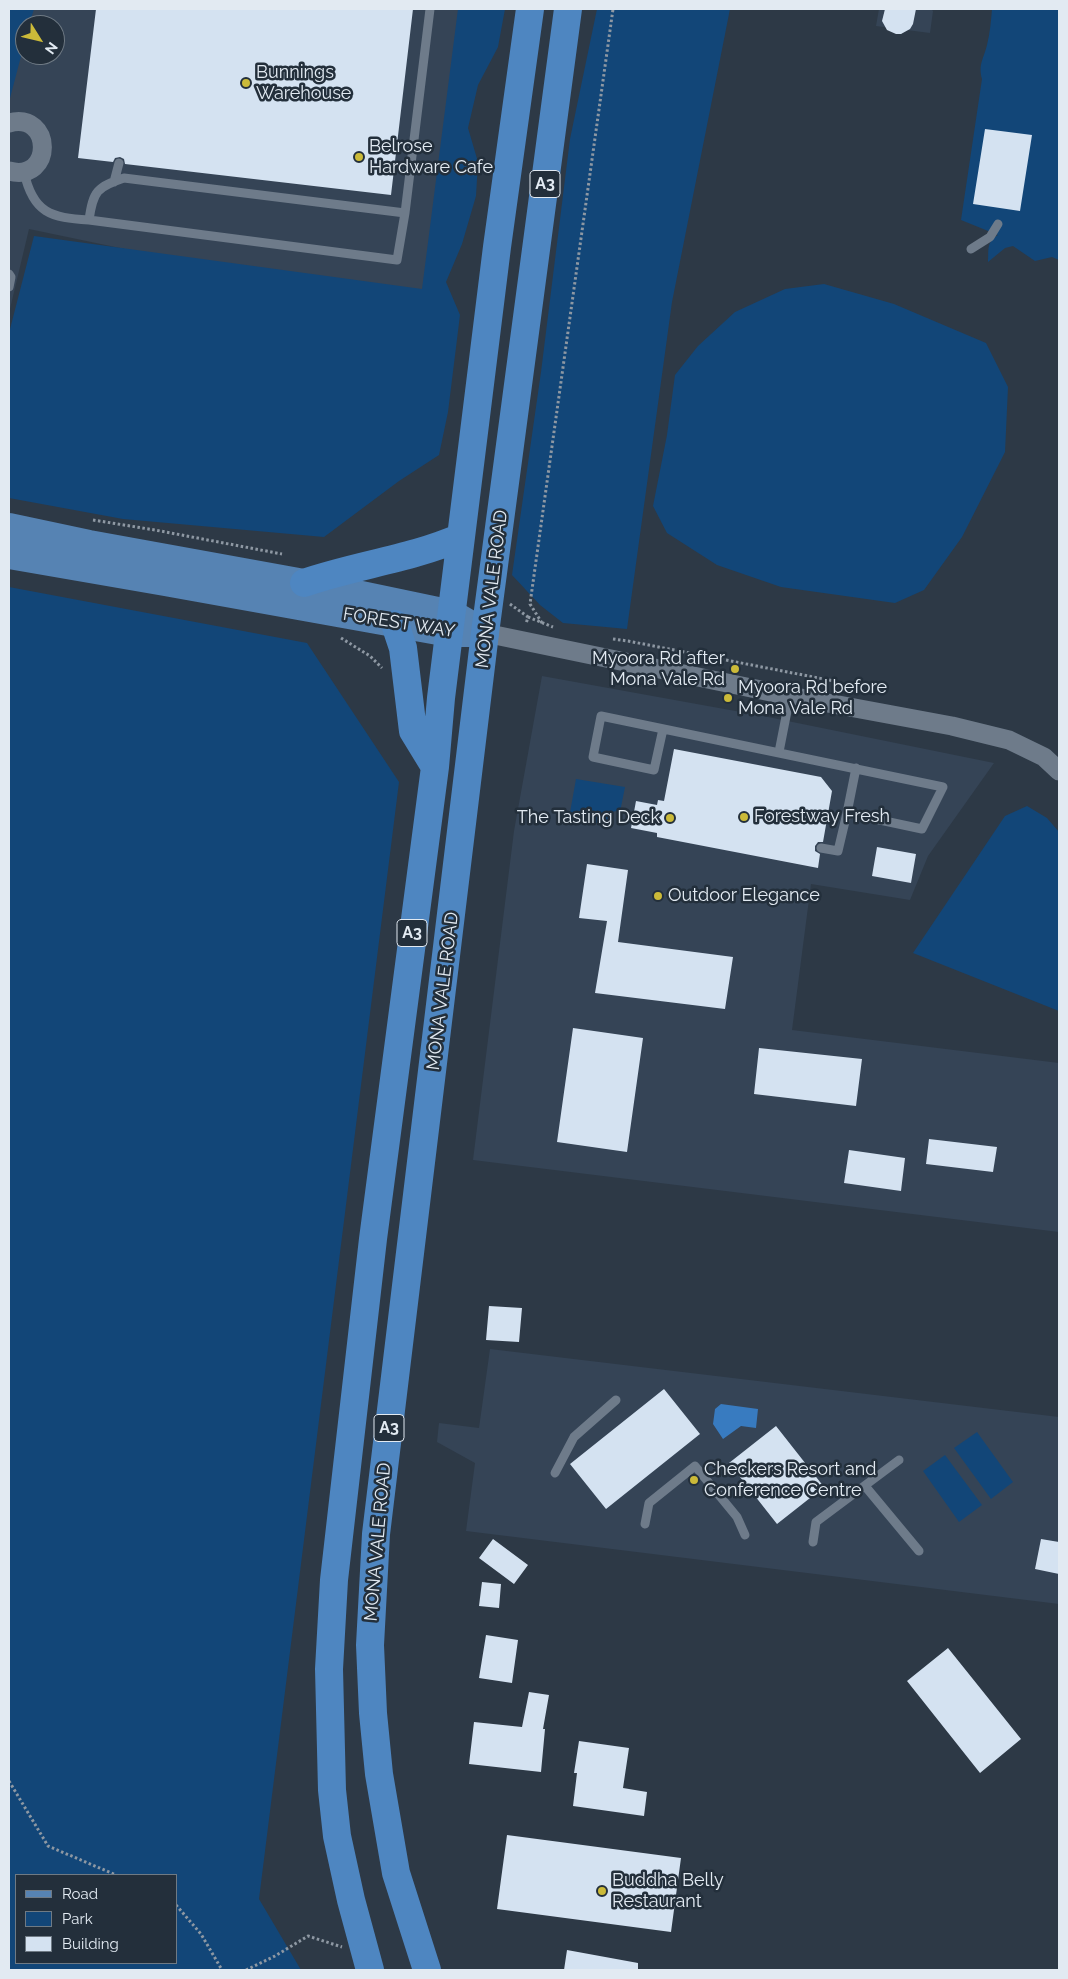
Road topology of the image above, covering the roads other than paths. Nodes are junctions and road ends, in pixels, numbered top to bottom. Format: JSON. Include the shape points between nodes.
{"nodes":[{"id":1,"x":430,"y":9,"type":"edge"},
{"id":2,"x":530,"y":9,"type":"edge"},
{"id":3,"x":568,"y":9,"type":"edge"},
{"id":4,"x":9,"y":123,"type":"edge"},
{"id":5,"x":118,"y":163,"type":"dead end"},
{"id":6,"x":17,"y":172,"type":"edge"},
{"id":7,"x":114,"y":182,"type":"junction"},
{"id":8,"x":405,"y":212,"type":"junction"},
{"id":9,"x":89,"y":220,"type":"junction"},
{"id":10,"x":998,"y":224,"type":"dead end"},
{"id":11,"x":971,"y":249,"type":"dead end"},
{"id":12,"x":9,"y":274,"type":"edge"},
{"id":13,"x":9,"y":287,"type":"edge"},
{"id":14,"x":9,"y":527,"type":"edge"},
{"id":15,"x":461,"y":537,"type":"junction"},
{"id":16,"x":9,"y":555,"type":"edge"},
{"id":17,"x":304,"y":583,"type":"junction"},
{"id":18,"x":395,"y":624,"type":"junction"},
{"id":19,"x":450,"y":624,"type":"junction"},
{"id":20,"x":485,"y":633,"type":"junction"},
{"id":21,"x":790,"y":696,"type":"junction"},
{"id":22,"x":663,"y":728,"type":"junction"},
{"id":23,"x":779,"y":752,"type":"junction"},
{"id":24,"x":435,"y":766,"type":"junction"},
{"id":25,"x":856,"y":768,"type":"junction"},
{"id":26,"x":1059,"y":771,"type":"edge"},
{"id":27,"x":847,"y":813,"type":"junction"},
{"id":28,"x":821,"y":848,"type":"dead end"},
{"id":29,"x":616,"y":1400,"type":"dead end"},
{"id":30,"x":899,"y":1460,"type":"dead end"},
{"id":31,"x":555,"y":1473,"type":"dead end"},
{"id":32,"x":865,"y":1486,"type":"junction"},
{"id":33,"x":645,"y":1524,"type":"dead end"},
{"id":34,"x":745,"y":1535,"type":"dead end"},
{"id":35,"x":814,"y":1542,"type":"dead end"},
{"id":36,"x":919,"y":1551,"type":"dead end"},
{"id":37,"x":370,"y":1970,"type":"edge"},
{"id":38,"x":427,"y":1970,"type":"edge"}],
"edges":[{"from":1,"to":8,"type":"lane"},
{"from":2,"to":15,"type":"highway","name":"MONA VALE ROAD","number":"A3"},
{"from":3,"to":20,"type":"highway","name":"MONA VALE ROAD","number":"A3"},
{"from":4,"to":6,"type":"street","via":[[28,124],[42,141],[40,160],[35,166]]},
{"from":5,"to":7,"type":"lane"},
{"from":6,"to":9,"type":"lane","via":[[38,204],[49,213],[67,219]]},
{"from":7,"to":8,"type":"lane","via":[[124,178]]},
{"from":7,"to":9,"type":"lane","via":[[103,186],[92,201]]},
{"from":8,"to":9,"type":"lane","via":[[397,260]]},
{"from":10,"to":11,"type":"lane","via":[[990,237]]},
{"from":12,"to":13,"type":"lane"},
{"from":14,"to":17,"type":"main road","name":"FOREST WAY"},
{"from":15,"to":17,"type":"highway","via":[[435,548]]},
{"from":15,"to":19,"type":"highway","name":"MONA VALE ROAD","number":"A3"},
{"from":16,"to":18,"type":"main road","name":"FOREST WAY"},
{"from":17,"to":19,"type":"main road","name":"FOREST WAY"},
{"from":18,"to":19,"type":"main road","name":"FOREST WAY"},
{"from":18,"to":24,"type":"highway","via":[[403,648],[413,731]]},
{"from":19,"to":20,"type":"main road","name":"FOREST WAY"},
{"from":19,"to":24,"type":"highway","name":"MONA VALE ROAD","number":"A3"},
{"from":20,"to":21,"type":"street"},
{"from":20,"to":38,"type":"highway","name":"MONA VALE ROAD","number":"A3","via":[[376,1534],[370,1645],[379,1774],[395,1864]]},
{"from":21,"to":23,"type":"lane"},
{"from":21,"to":26,"type":"street","via":[[1009,740],[1044,757]]},
{"from":22,"to":22,"type":"lane","via":[[654,770],[593,757],[601,716]]},
{"from":22,"to":23,"type":"lane"},
{"from":23,"to":25,"type":"lane"},
{"from":24,"to":37,"type":"highway","name":"MONA VALE ROAD","number":"A3","via":[[373,1239],[334,1580],[330,1669],[332,1790],[350,1900]]},
{"from":25,"to":27,"type":"lane"},
{"from":25,"to":27,"type":"lane","via":[[943,787],[922,829]]},
{"from":27,"to":28,"type":"lane","via":[[838,851]]},
{"from":29,"to":31,"type":"lane","via":[[574,1437]]},
{"from":30,"to":32,"type":"lane"},
{"from":32,"to":35,"type":"lane","via":[[816,1522]]},
{"from":32,"to":36,"type":"lane"},
{"from":33,"to":34,"type":"lane","via":[[649,1503],[695,1466],[737,1517]]}]}
